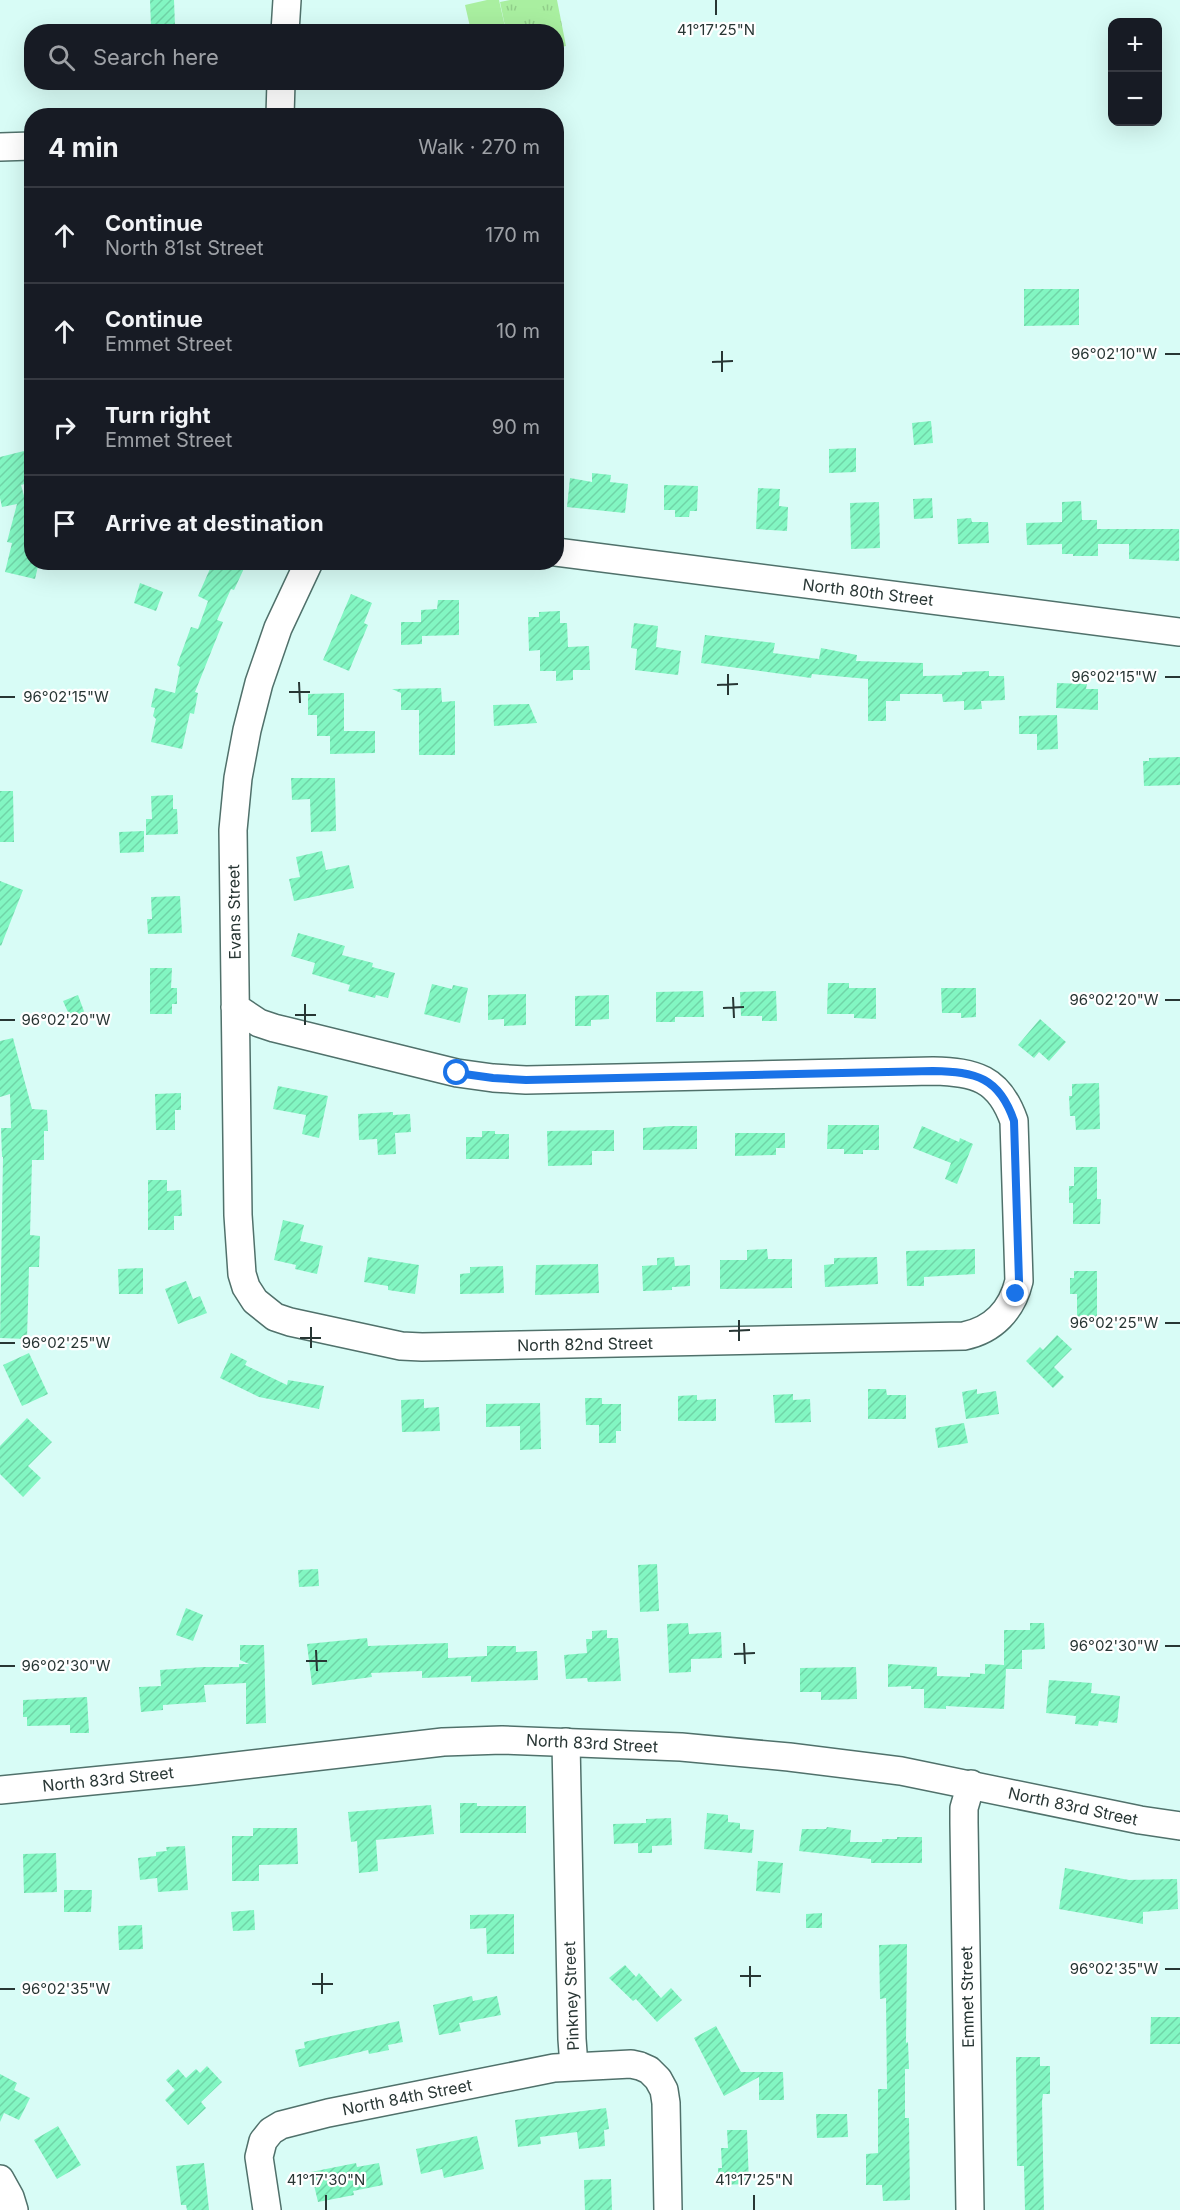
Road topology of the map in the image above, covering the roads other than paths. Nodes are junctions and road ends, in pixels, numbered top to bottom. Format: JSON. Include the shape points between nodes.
{"nodes":[{"id":1,"x":287,"y":0,"type":"edge"},
{"id":2,"x":286,"y":24,"type":"edge"},
{"id":3,"x":24,"y":146,"type":"edge"},
{"id":4,"x":0,"y":147,"type":"edge"},
{"id":5,"x":564,"y":553,"type":"edge"},
{"id":6,"x":305,"y":570,"type":"edge"},
{"id":7,"x":1180,"y":632,"type":"edge"},
{"id":8,"x":235,"y":1007,"type":"junction"},
{"id":9,"x":242,"y":1274,"type":"joint"},
{"id":10,"x":566,"y":1742,"type":"junction"},
{"id":11,"x":971,"y":1784,"type":"junction"},
{"id":12,"x":0,"y":1790,"type":"edge"},
{"id":13,"x":1180,"y":1826,"type":"edge"},
{"id":14,"x":574,"y":2066,"type":"junction"},
{"id":15,"x":0,"y":2179,"type":"edge"},
{"id":16,"x":14,"y":2210,"type":"edge"},
{"id":17,"x":267,"y":2210,"type":"edge"},
{"id":18,"x":668,"y":2210,"type":"edge"},
{"id":19,"x":970,"y":2210,"type":"edge"}],
"edges":[{"from":1,"to":2,"type":"street"},
{"from":3,"to":4,"type":"street"},
{"from":5,"to":7,"type":"street","name":"North 80th Street"},
{"from":6,"to":8,"type":"street","name":"Evans Street","via":[[278,628],[259,683],[238,778],[233,830]]},
{"from":8,"to":9,"type":"street","name":"Evans Street"},
{"from":8,"to":9,"type":"street","name":"North 82nd Street","via":[[274,1028],[457,1073],[493,1078],[960,1071],[985,1080],[997,1090],[1009,1106],[1016,1138],[1019,1281],[1008,1309],[986,1329],[973,1334],[401,1346],[275,1317],[255,1300]]},
{"from":10,"to":11,"type":"street","name":"North 83rd Street","via":[[789,1757]]},
{"from":10,"to":12,"type":"street","name":"North 83rd Street","via":[[443,1742]]},
{"from":10,"to":14,"type":"street","name":"Pinkney Street"},
{"from":11,"to":13,"type":"street","name":"North 83rd Street"},
{"from":11,"to":19,"type":"street","name":"Emmet Street","via":[[964,1808]]},
{"from":14,"to":17,"type":"street","name":"North 84th Street","via":[[340,2110],[281,2125],[263,2141],[259,2157]]},
{"from":14,"to":18,"type":"street","name":"Pinkney Street","via":[[631,2064],[649,2070],[658,2079],[666,2103]]},
{"from":15,"to":16,"type":"street"}]}
